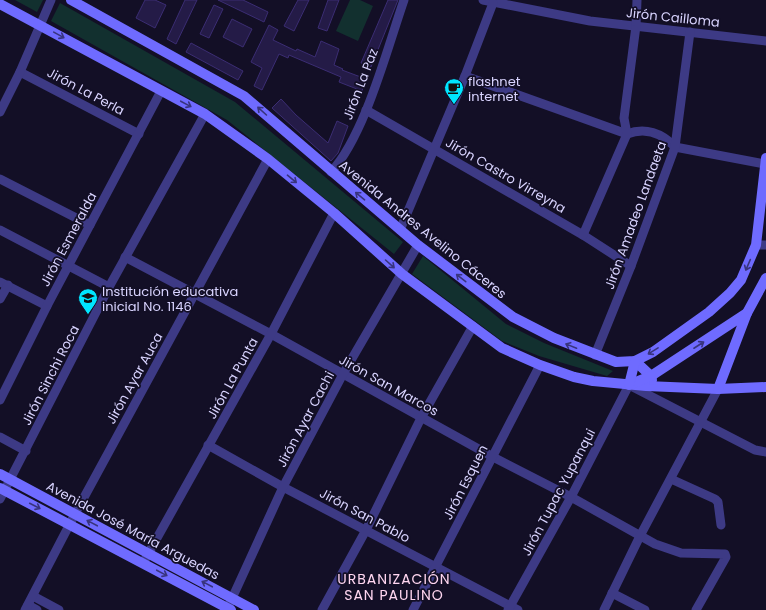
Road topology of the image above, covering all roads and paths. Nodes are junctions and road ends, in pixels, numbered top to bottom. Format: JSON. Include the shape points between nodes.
{"nodes":[{"id":1,"x":51,"y":0,"type":"edge"},
{"id":2,"x":71,"y":0,"type":"edge"},
{"id":3,"x":404,"y":0,"type":"edge"},
{"id":4,"x":483,"y":0,"type":"edge"},
{"id":5,"x":637,"y":0,"type":"edge"},
{"id":6,"x":493,"y":3,"type":"junction"},
{"id":7,"x":0,"y":5,"type":"edge"},
{"id":8,"x":41,"y":26,"type":"junction"},
{"id":9,"x":636,"y":26,"type":"junction"},
{"id":10,"x":690,"y":32,"type":"junction"},
{"id":11,"x":766,"y":41,"type":"edge"},
{"id":12,"x":20,"y":72,"type":"junction"},
{"id":13,"x":465,"y":76,"type":"junction"},
{"id":14,"x":161,"y":91,"type":"junction"},
{"id":15,"x":366,"y":110,"type":"junction"},
{"id":16,"x":0,"y":112,"type":"edge"},
{"id":17,"x":205,"y":114,"type":"junction"},
{"id":18,"x":139,"y":134,"type":"junction"},
{"id":19,"x":627,"y":134,"type":"junction"},
{"id":20,"x":675,"y":147,"type":"junction"},
{"id":21,"x":433,"y":148,"type":"junction"},
{"id":22,"x":268,"y":159,"type":"junction"},
{"id":23,"x":766,"y":161,"type":"edge"},
{"id":24,"x":331,"y":172,"type":"junction"},
{"id":25,"x":0,"y":179,"type":"edge"},
{"id":26,"x":334,"y":213,"type":"junction"},
{"id":27,"x":90,"y":226,"type":"junction"},
{"id":28,"x":0,"y":230,"type":"edge"},
{"id":29,"x":400,"y":230,"type":"junction"},
{"id":30,"x":583,"y":235,"type":"junction"},
{"id":31,"x":418,"y":245,"type":"junction"},
{"id":32,"x":761,"y":245,"type":"edge"},
{"id":33,"x":125,"y":257,"type":"junction"},
{"id":34,"x":69,"y":266,"type":"junction"},
{"id":35,"x":631,"y":266,"type":"junction"},
{"id":36,"x":402,"y":274,"type":"junction"},
{"id":37,"x":766,"y":278,"type":"edge"},
{"id":38,"x":4,"y":284,"type":"edge"},
{"id":39,"x":109,"y":287,"type":"junction"},
{"id":40,"x":195,"y":294,"type":"junction"},
{"id":41,"x":0,"y":300,"type":"edge"},
{"id":42,"x":47,"y":306,"type":"junction"},
{"id":43,"x":746,"y":313,"type":"junction"},
{"id":44,"x":473,"y":326,"type":"junction"},
{"id":45,"x":271,"y":334,"type":"junction"},
{"id":46,"x":595,"y":355,"type":"junction"},
{"id":47,"x":635,"y":361,"type":"junction"},
{"id":48,"x":540,"y":365,"type":"junction"},
{"id":49,"x":343,"y":374,"type":"junction"},
{"id":50,"x":652,"y":381,"type":"junction"},
{"id":51,"x":4,"y":385,"type":"edge"},
{"id":52,"x":629,"y":385,"type":"junction"},
{"id":53,"x":766,"y":387,"type":"edge"},
{"id":54,"x":718,"y":389,"type":"junction"},
{"id":55,"x":0,"y":400,"type":"edge"},
{"id":56,"x":421,"y":418,"type":"junction"},
{"id":57,"x":701,"y":423,"type":"junction"},
{"id":58,"x":0,"y":437,"type":"edge"},
{"id":59,"x":208,"y":445,"type":"junction"},
{"id":60,"x":26,"y":451,"type":"junction"},
{"id":61,"x":766,"y":452,"type":"edge"},
{"id":62,"x":492,"y":457,"type":"junction"},
{"id":63,"x":0,"y":474,"type":"edge"},
{"id":64,"x":671,"y":479,"type":"junction"},
{"id":65,"x":11,"y":480,"type":"junction"},
{"id":66,"x":283,"y":487,"type":"junction"},
{"id":67,"x":2,"y":493,"type":"edge"},
{"id":68,"x":571,"y":497,"type":"junction"},
{"id":69,"x":75,"y":514,"type":"junction"},
{"id":70,"x":71,"y":524,"type":"junction"},
{"id":71,"x":721,"y":525,"type":"dead end"},
{"id":72,"x":366,"y":530,"type":"junction"},
{"id":73,"x":640,"y":536,"type":"junction"},
{"id":74,"x":149,"y":554,"type":"junction"},
{"id":75,"x":143,"y":563,"type":"junction"},
{"id":76,"x":435,"y":567,"type":"junction"},
{"id":77,"x":612,"y":593,"type":"junction"},
{"id":78,"x":33,"y":596,"type":"junction"},
{"id":79,"x":232,"y":597,"type":"junction"},
{"id":80,"x":27,"y":608,"type":"edge"},
{"id":81,"x":228,"y":609,"type":"edge"},
{"id":82,"x":512,"y":609,"type":"edge"},
{"id":83,"x":37,"y":610,"type":"edge"},
{"id":84,"x":59,"y":610,"type":"edge"},
{"id":85,"x":254,"y":610,"type":"edge"},
{"id":86,"x":322,"y":610,"type":"edge"},
{"id":87,"x":413,"y":610,"type":"edge"},
{"id":88,"x":604,"y":610,"type":"edge"},
{"id":89,"x":645,"y":610,"type":"edge"},
{"id":90,"x":696,"y":610,"type":"edge"}],
"edges":[{"from":1,"to":8,"type":"street"},
{"from":24,"to":2,"type":"main road","name":"Avenida Andres Avelino Cáceres","one_way":true,"via":[[244,96]]},
{"from":3,"to":15,"type":"street","name":"Jirón La Paz"},
{"from":4,"to":6,"type":"street","name":"Jirón Cailloma"},
{"from":5,"to":9,"type":"street"},
{"from":6,"to":9,"type":"street","name":"Jirón Cailloma","via":[[590,21]]},
{"from":6,"to":13,"type":"street"},
{"from":7,"to":8,"type":"main road"},
{"from":8,"to":12,"type":"street"},
{"from":8,"to":14,"type":"main road","one_way":true},
{"from":9,"to":10,"type":"street","name":"Jirón Cailloma"},
{"from":9,"to":19,"type":"street","via":[[624,118]]},
{"from":10,"to":11,"type":"street","name":"Jirón Cailloma"},
{"from":10,"to":20,"type":"street","name":"Jirón Amadeo Landaeta"},
{"from":12,"to":16,"type":"street"},
{"from":12,"to":18,"type":"street","name":"Jirón La Perla"},
{"from":13,"to":19,"type":"street"},
{"from":13,"to":21,"type":"street"},
{"from":14,"to":17,"type":"main road","one_way":true},
{"from":14,"to":18,"type":"street","name":"Jirón Esmeralda"},
{"from":15,"to":21,"type":"street","name":"Jirón Castro Virreyna"},
{"from":15,"to":24,"type":"street","name":"Jirón La Paz","via":[[343,157]]},
{"from":17,"to":22,"type":"main road"},
{"from":17,"to":33,"type":"street","name":"Jirón Sinchi Roca"},
{"from":18,"to":27,"type":"street","name":"Jirón Esmeralda"},
{"from":19,"to":20,"type":"street","via":[[642,131],[657,133]]},
{"from":19,"to":30,"type":"street"},
{"from":20,"to":23,"type":"street"},
{"from":20,"to":35,"type":"street","name":"Jirón Amadeo Landaeta"},
{"from":21,"to":29,"type":"street"},
{"from":21,"to":30,"type":"street","name":"Jirón Castro Virreyna"},
{"from":22,"to":26,"type":"main road","one_way":true},
{"from":22,"to":40,"type":"street","name":"Jirón Ayar Auca"},
{"from":23,"to":32,"type":"main road"},
{"from":29,"to":24,"type":"main road","name":"Avenida Andres Avelino Cáceres","one_way":true},
{"from":25,"to":27,"type":"street"},
{"from":26,"to":36,"type":"main road","one_way":true},
{"from":26,"to":45,"type":"street","name":"Jirón La Punta"},
{"from":27,"to":34,"type":"street","name":"Jirón Esmeralda"},
{"from":28,"to":34,"type":"street"},
{"from":29,"to":31,"type":"main road","name":"Avenida Andres Avelino Cáceres"},
{"from":30,"to":35,"type":"street","name":"Jirón Castro Virreyna"},
{"from":31,"to":36,"type":"street","name":"Jirón Ayar Cachi"},
{"from":46,"to":31,"type":"main road","name":"Avenida Andres Avelino Cáceres","one_way":true,"via":[[513,317]]},
{"from":32,"to":47,"type":"main road","one_way":true,"via":[[741,280],[730,293],[686,329]]},
{"from":33,"to":39,"type":"street","name":"Jirón Sinchi Roca"},
{"from":33,"to":40,"type":"street","name":"Jirón San Marcos"},
{"from":34,"to":39,"type":"street"},
{"from":34,"to":42,"type":"street","name":"Jirón Esmeralda"},
{"from":35,"to":46,"type":"street","name":"Jirón Amadeo Landaeta"},
{"from":36,"to":44,"type":"main road"},
{"from":36,"to":49,"type":"street","name":"Jirón Ayar Cachi"},
{"from":37,"to":43,"type":"main road"},
{"from":38,"to":41,"type":"street"},
{"from":38,"to":42,"type":"street"},
{"from":39,"to":60,"type":"street","name":"Jirón Sinchi Roca"},
{"from":40,"to":45,"type":"street","name":"Jirón San Marcos"},
{"from":40,"to":69,"type":"street","name":"Jirón Ayar Auca"},
{"from":42,"to":51,"type":"street","name":"Jirón Esmeralda"},
{"from":50,"to":43,"type":"main road","one_way":true},
{"from":43,"to":54,"type":"main road"},
{"from":44,"to":48,"type":"main road","via":[[502,348]]},
{"from":44,"to":56,"type":"street"},
{"from":45,"to":49,"type":"street","name":"Jirón San Marcos"},
{"from":45,"to":59,"type":"street","name":"Jirón La Punta"},
{"from":46,"to":47,"type":"main road","name":"Avenida Andres Avelino Cáceres","via":[[616,362]]},
{"from":47,"to":50,"type":"main road"},
{"from":47,"to":52,"type":"main road"},
{"from":48,"to":52,"type":"main road","via":[[574,377]]},
{"from":48,"to":62,"type":"street","name":"Jirón Esquen"},
{"from":49,"to":56,"type":"street","name":"Jirón San Marcos"},
{"from":49,"to":66,"type":"street","name":"Jirón Ayar Cachi"},
{"from":50,"to":52,"type":"main road"},
{"from":50,"to":54,"type":"main road"},
{"from":51,"to":55,"type":"street","name":"Jirón Esmeralda"},
{"from":52,"to":57,"type":"street"},
{"from":52,"to":68,"type":"street","name":"Jirón Tupac Yupanqui"},
{"from":53,"to":54,"type":"main road"},
{"from":54,"to":57,"type":"street"},
{"from":56,"to":62,"type":"street","name":"Jirón San Marcos"},
{"from":56,"to":72,"type":"street"},
{"from":57,"to":61,"type":"street","via":[[755,450]]},
{"from":57,"to":64,"type":"street"},
{"from":58,"to":60,"type":"street"},
{"from":59,"to":66,"type":"street","name":"Jirón San Pablo"},
{"from":59,"to":74,"type":"street","name":"Jirón La Punta"},
{"from":60,"to":65,"type":"street","name":"Jirón Sinchi Roca"},
{"from":62,"to":68,"type":"street","name":"Jirón San Marcos"},
{"from":62,"to":76,"type":"street","name":"Jirón Esquen"},
{"from":63,"to":65,"type":"main road","name":"Avenida José María Arguedas"},
{"from":64,"to":71,"type":"street","via":[[715,499],[718,502]]},
{"from":64,"to":73,"type":"street"},
{"from":65,"to":67,"type":"street","name":"Jirón Sinchi Roca"},
{"from":65,"to":69,"type":"main road","name":"Avenida José María Arguedas"},
{"from":66,"to":72,"type":"street","name":"Jirón San Pablo"},
{"from":66,"to":79,"type":"street","name":"Jirón Ayar Cachi"},
{"from":67,"to":70,"type":"main road","name":"Avenida José María Arguedas","one_way":true},
{"from":68,"to":73,"type":"street","name":"Jirón San Marcos"},
{"from":68,"to":82,"type":"street","name":"Jirón Tupac Yupanqui"},
{"from":69,"to":70,"type":"street","name":"Jirón Ayar Auca"},
{"from":74,"to":69,"type":"main road","name":"Avenida José María Arguedas","one_way":true},
{"from":70,"to":75,"type":"main road","name":"Avenida José María Arguedas"},
{"from":70,"to":78,"type":"street","name":"Jirón Ayar Auca"},
{"from":72,"to":76,"type":"street","name":"Jirón San Pablo"},
{"from":72,"to":86,"type":"street"},
{"from":73,"to":77,"type":"street"},
{"from":73,"to":90,"type":"street","name":"Jirón San Marcos","via":[[681,553],[726,555]]},
{"from":74,"to":75,"type":"street","name":"Jirón La Punta"},
{"from":79,"to":74,"type":"main road","name":"Avenida José María Arguedas","one_way":true},
{"from":75,"to":81,"type":"main road","name":"Avenida José María Arguedas","one_way":true},
{"from":76,"to":82,"type":"street","name":"Jirón San Pablo"},
{"from":76,"to":87,"type":"street","name":"Jirón Esquen"},
{"from":77,"to":88,"type":"street"},
{"from":77,"to":89,"type":"street"},
{"from":78,"to":80,"type":"street","name":"Jirón Ayar Auca"},
{"from":78,"to":84,"type":"street"},
{"from":79,"to":81,"type":"street","name":"Jirón Ayar Cachi"},
{"from":79,"to":85,"type":"main road","name":"Avenida José María Arguedas"},
{"from":80,"to":83,"type":"street"}]}
